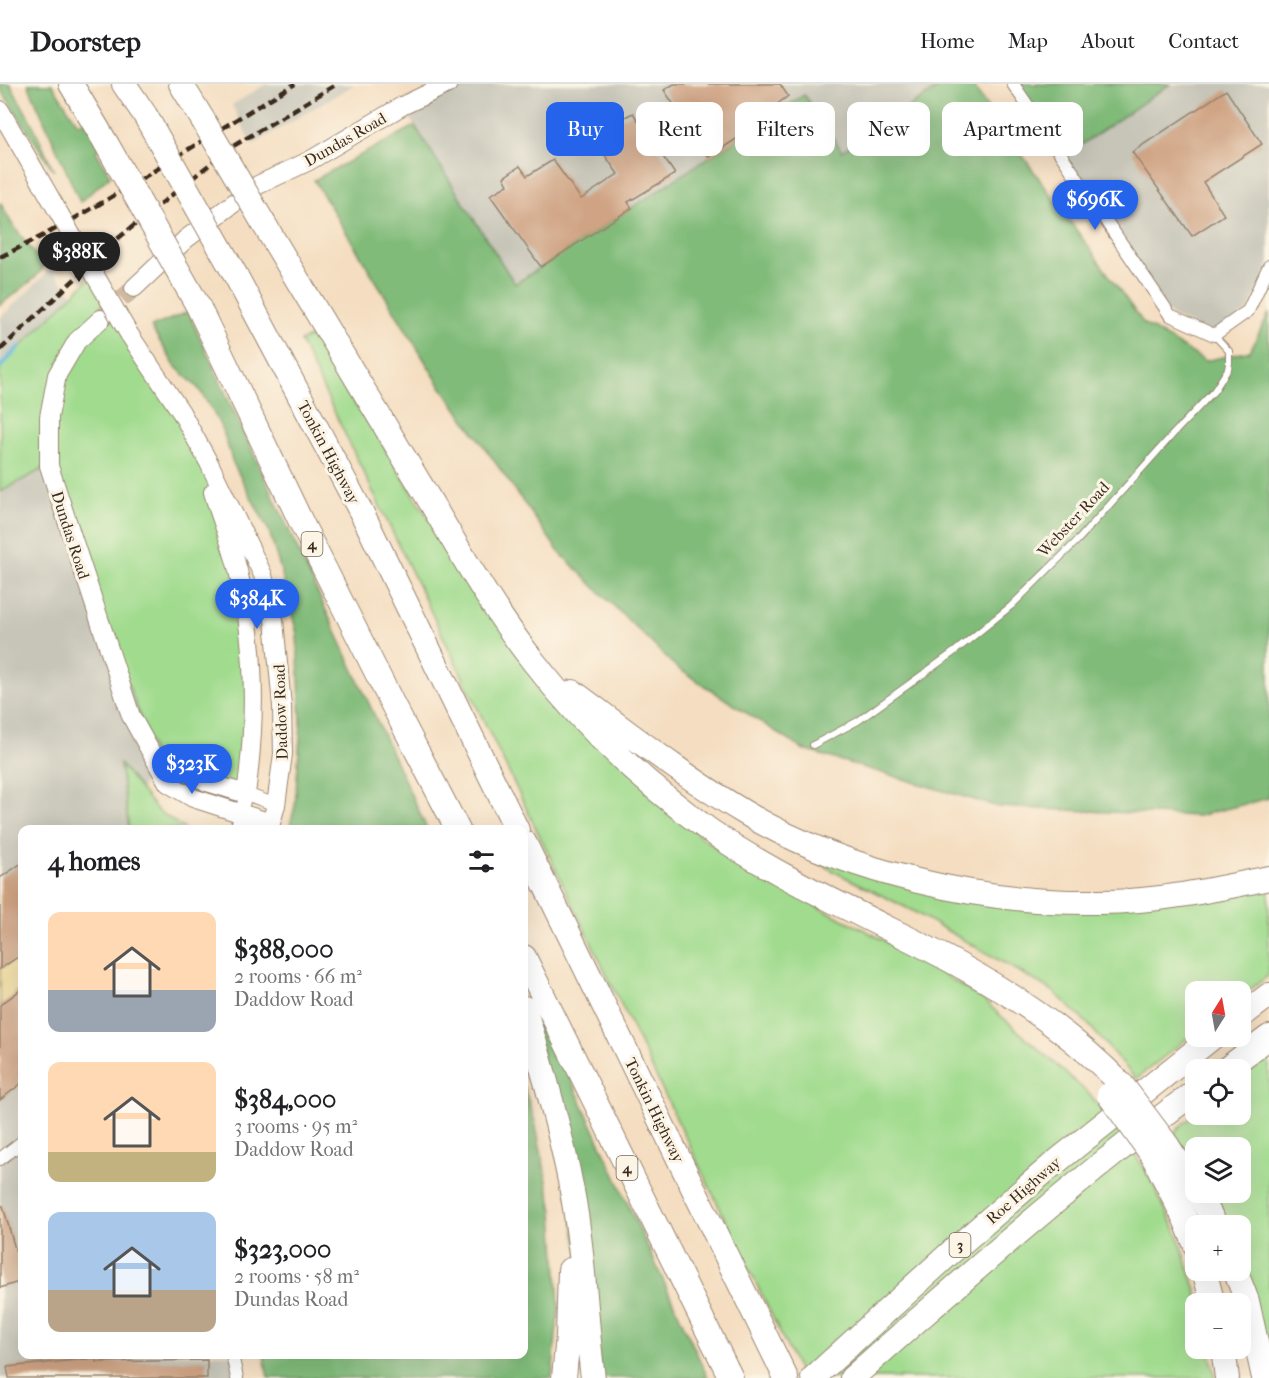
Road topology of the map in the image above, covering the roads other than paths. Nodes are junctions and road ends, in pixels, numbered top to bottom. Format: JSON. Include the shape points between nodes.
{"nodes":[{"id":1,"x":71,"y":84,"type":"edge"},
{"id":2,"x":124,"y":84,"type":"edge"},
{"id":3,"x":181,"y":84,"type":"edge"},
{"id":4,"x":447,"y":84,"type":"edge"},
{"id":5,"x":1013,"y":84,"type":"edge"},
{"id":6,"x":0,"y":110,"type":"edge"},
{"id":7,"x":0,"y":121,"type":"edge"},
{"id":8,"x":19,"y":143,"type":"junction"},
{"id":9,"x":1269,"y":266,"type":"edge"},
{"id":10,"x":134,"y":288,"type":"tunnel mouth"},
{"id":11,"x":101,"y":319,"type":"tunnel mouth"},
{"id":12,"x":1214,"y":335,"type":"junction"},
{"id":13,"x":209,"y":463,"type":"junction"},
{"id":14,"x":533,"y":662,"type":"junction"},
{"id":15,"x":394,"y":708,"type":"junction"},
{"id":16,"x":813,"y":745,"type":"dead end"},
{"id":17,"x":154,"y":755,"type":"junction"},
{"id":18,"x":246,"y":794,"type":"junction"},
{"id":19,"x":276,"y":805,"type":"junction"},
{"id":20,"x":238,"y":821,"type":"edge"},
{"id":21,"x":264,"y":825,"type":"edge"},
{"id":22,"x":270,"y":825,"type":"edge"},
{"id":23,"x":445,"y":825,"type":"edge"},
{"id":24,"x":455,"y":825,"type":"edge"},
{"id":25,"x":515,"y":825,"type":"edge"},
{"id":26,"x":528,"y":850,"type":"edge"},
{"id":27,"x":1269,"y":878,"type":"edge"},
{"id":28,"x":528,"y":965,"type":"edge"},
{"id":29,"x":1269,"y":995,"type":"edge"},
{"id":30,"x":1251,"y":1009,"type":"edge"},
{"id":31,"x":528,"y":1022,"type":"edge"},
{"id":32,"x":1269,"y":1037,"type":"edge"},
{"id":33,"x":1200,"y":1047,"type":"edge"},
{"id":34,"x":1240,"y":1059,"type":"edge"},
{"id":35,"x":1185,"y":1099,"type":"edge"},
{"id":36,"x":555,"y":1115,"type":"junction"},
{"id":37,"x":18,"y":1145,"type":"edge"},
{"id":38,"x":1160,"y":1150,"type":"junction"},
{"id":39,"x":0,"y":1159,"type":"edge"},
{"id":40,"x":1185,"y":1178,"type":"edge"},
{"id":41,"x":1185,"y":1219,"type":"edge"},
{"id":42,"x":1239,"y":1281,"type":"edge"},
{"id":43,"x":233,"y":1359,"type":"edge"},
{"id":44,"x":1224,"y":1359,"type":"edge"},
{"id":45,"x":820,"y":1372,"type":"edge"},
{"id":46,"x":237,"y":1378,"type":"edge"},
{"id":47,"x":564,"y":1378,"type":"edge"},
{"id":48,"x":593,"y":1378,"type":"edge"},
{"id":49,"x":731,"y":1378,"type":"edge"},
{"id":50,"x":786,"y":1378,"type":"edge"},
{"id":51,"x":852,"y":1378,"type":"edge"},
{"id":52,"x":1227,"y":1378,"type":"edge"},
{"id":53,"x":1264,"y":1378,"type":"edge"}],
"edges":[{"from":1,"to":15,"type":"highway","number":"4","bridge":true,"via":[[198,306]]},
{"from":2,"to":25,"type":"highway","name":"Tonkin Highway","bridge":true,"via":[[236,276],[367,523]]},
{"from":3,"to":14,"type":"highway","bridge":true,"via":[[482,587]]},
{"from":4,"to":10,"type":"main road","name":"Dundas Road","via":[[258,185],[186,239]]},
{"from":5,"to":12,"type":"street","via":[[1170,315]]},
{"from":6,"to":8,"type":"main road","name":"Daddow Road"},
{"from":7,"to":8,"type":"main road","name":"Daddow Road"},
{"from":8,"to":13,"type":"main road","name":"Daddow Road","bridge":true},
{"from":9,"to":12,"type":"street","via":[[1248,311]]},
{"from":11,"to":17,"type":"main road","name":"Dundas Road","via":[[77,340],[57,375],[49,417],[49,466],[131,716]]},
{"from":12,"to":16,"type":"lane","name":"Webster Road","via":[[1225,345],[1230,363],[1214,391],[1078,540],[1011,606],[954,652],[858,721]]},
{"from":13,"to":18,"type":"main road","name":"Daddow Road","via":[[212,488],[239,573],[249,631],[253,711]]},
{"from":13,"to":19,"type":"main road","name":"Daddow Road","via":[[263,575],[274,621],[284,754]]},
{"from":14,"to":27,"type":"highway","via":[[681,773],[749,815],[816,848],[878,870],[937,886],[1049,902],[1156,898]]},
{"from":14,"to":38,"type":"highway","bridge":true,"via":[[601,738],[706,828],[801,885],[990,983],[1116,1090]]},
{"from":15,"to":23,"type":"highway"},
{"from":15,"to":24,"type":"highway","number":"4"},
{"from":17,"to":18,"type":"main road","via":[[207,782]]},
{"from":17,"to":20,"type":"main road","name":"Dundas Road","via":[[168,783]]},
{"from":18,"to":19,"type":"street"},
{"from":18,"to":20,"type":"street","name":"Daddow Road"},
{"from":19,"to":22,"type":"main road","name":"Daddow Road"},
{"from":20,"to":21,"type":"main road","name":"Dundas Road"},
{"from":26,"to":50,"type":"highway","name":"Tonkin Highway"},
{"from":28,"to":49,"type":"highway","number":"4"},
{"from":29,"to":30,"type":"highway"},
{"from":31,"to":36,"type":"highway"},
{"from":32,"to":34,"type":"highway"},
{"from":33,"to":45,"type":"highway","name":"Roe Highway","number":"3","via":[[948,1254]]},
{"from":35,"to":51,"type":"highway","name":"Roe Highway","number":"3","via":[[1023,1228]]},
{"from":36,"to":47,"type":"highway","via":[[566,1198],[570,1278]]},
{"from":36,"to":48,"type":"highway","via":[[572,1191]]},
{"from":37,"to":39,"type":"street"},
{"from":38,"to":40,"type":"highway"},
{"from":38,"to":41,"type":"highway"},
{"from":42,"to":53,"type":"highway"},
{"from":43,"to":46,"type":"street"},
{"from":44,"to":52,"type":"highway"}]}
